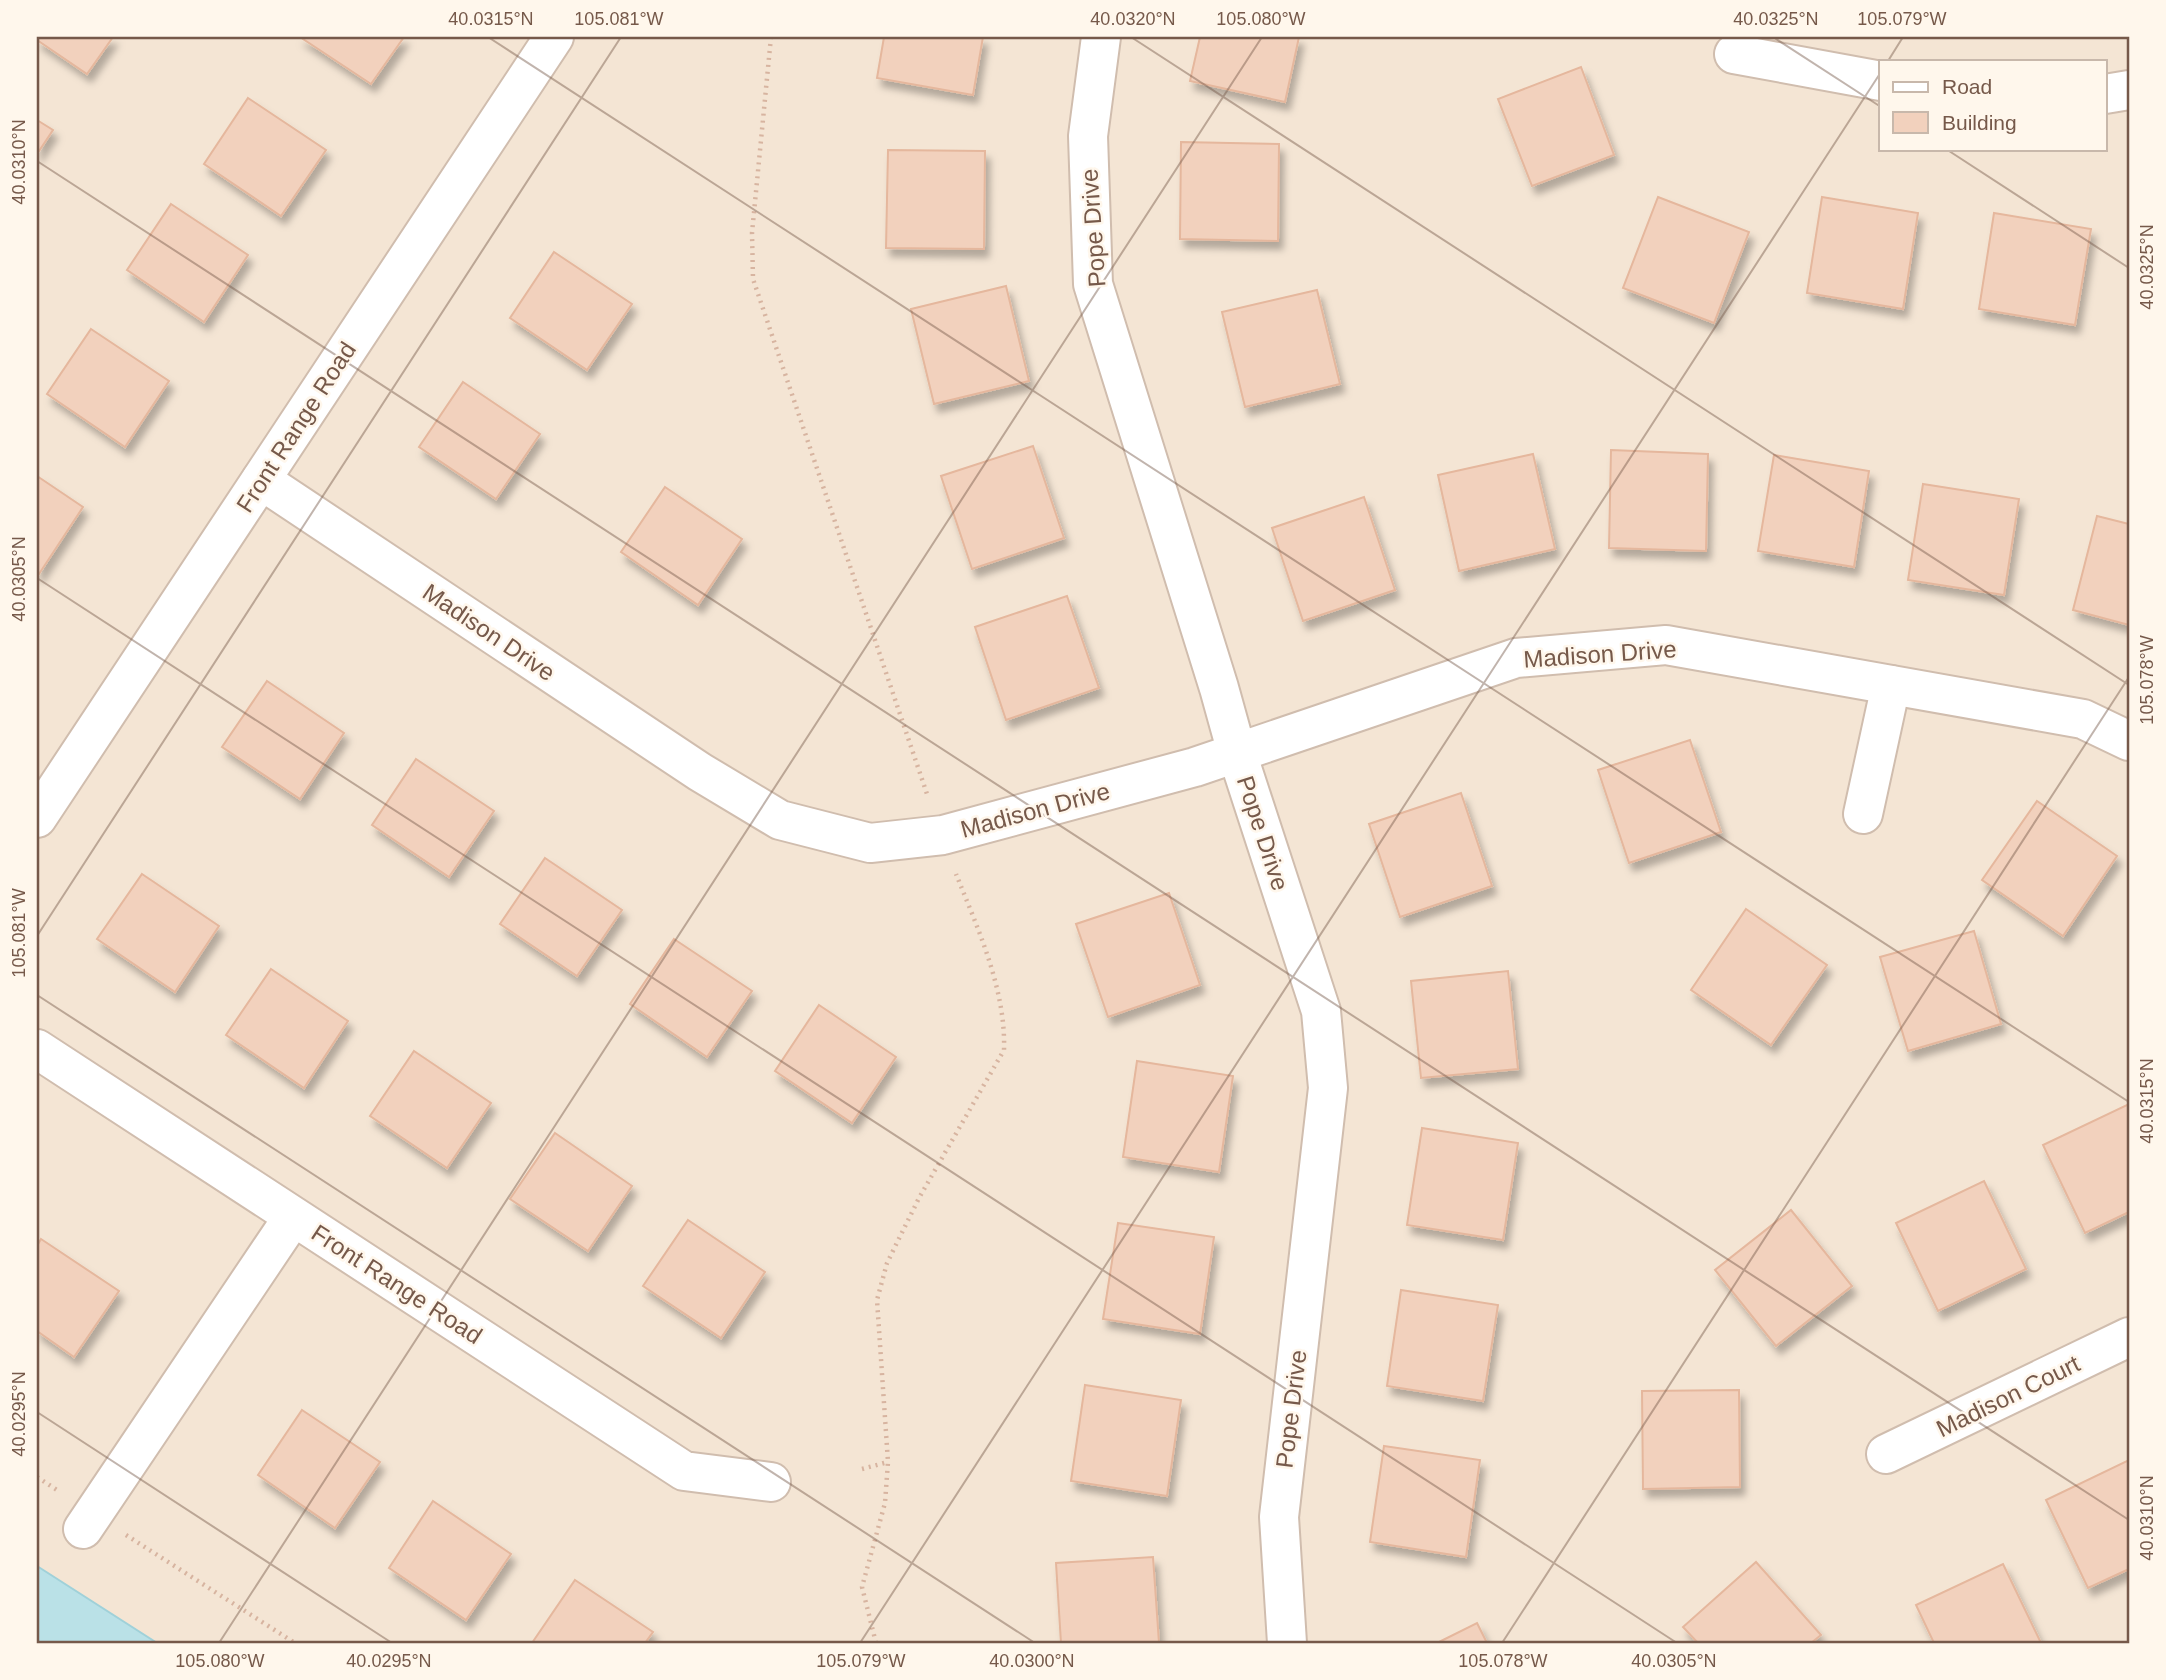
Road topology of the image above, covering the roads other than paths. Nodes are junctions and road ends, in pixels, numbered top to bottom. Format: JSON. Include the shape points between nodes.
{"nodes":[{"id":1,"x":554,"y":37,"type":"edge"},
{"id":2,"x":1101,"y":37,"type":"edge"},
{"id":3,"x":1734,"y":54,"type":"dead end"},
{"id":4,"x":1879,"y":81,"type":"edge"},
{"id":5,"x":2129,"y":90,"type":"edge"},
{"id":6,"x":2106,"y":94,"type":"edge"},
{"id":7,"x":261,"y":481,"type":"junction"},
{"id":8,"x":1891,"y":685,"type":"junction"},
{"id":9,"x":2129,"y":741,"type":"edge"},
{"id":10,"x":1237,"y":753,"type":"junction"},
{"id":11,"x":1863,"y":814,"type":"dead end"},
{"id":12,"x":37,"y":818,"type":"edge"},
{"id":13,"x":37,"y":1049,"type":"edge"},
{"id":14,"x":293,"y":1217,"type":"junction"},
{"id":15,"x":2129,"y":1337,"type":"edge"},
{"id":16,"x":1886,"y":1454,"type":"dead end"},
{"id":17,"x":771,"y":1482,"type":"dead end"},
{"id":18,"x":88,"y":1521,"type":"road end"},
{"id":19,"x":1287,"y":1643,"type":"edge"}],
"edges":[{"from":1,"to":7,"type":"street","name":"Front Range Road"},
{"from":2,"to":10,"type":"street","name":"Pope Drive","via":[[1088,136],[1093,284]]},
{"from":3,"to":4,"type":"street"},
{"from":5,"to":6,"type":"street"},
{"from":7,"to":10,"type":"street","name":"Madison Drive","via":[[688,765],[780,820],[870,843],[943,835]]},
{"from":7,"to":12,"type":"street","name":"Front Range Road"},
{"from":8,"to":9,"type":"street","name":"Madison Drive","via":[[2082,719]]},
{"from":8,"to":10,"type":"street","name":"Madison Drive","via":[[1666,645],[1516,658]]},
{"from":8,"to":11,"type":"street"},
{"from":10,"to":19,"type":"street","name":"Pope Drive","via":[[1321,1011],[1328,1088],[1279,1517]]},
{"from":13,"to":14,"type":"street","name":"Front Range Road"},
{"from":14,"to":17,"type":"street","name":"Front Range Road","via":[[684,1471]]},
{"from":14,"to":18,"type":"street"},
{"from":15,"to":16,"type":"street","name":"Madison Court"}]}
